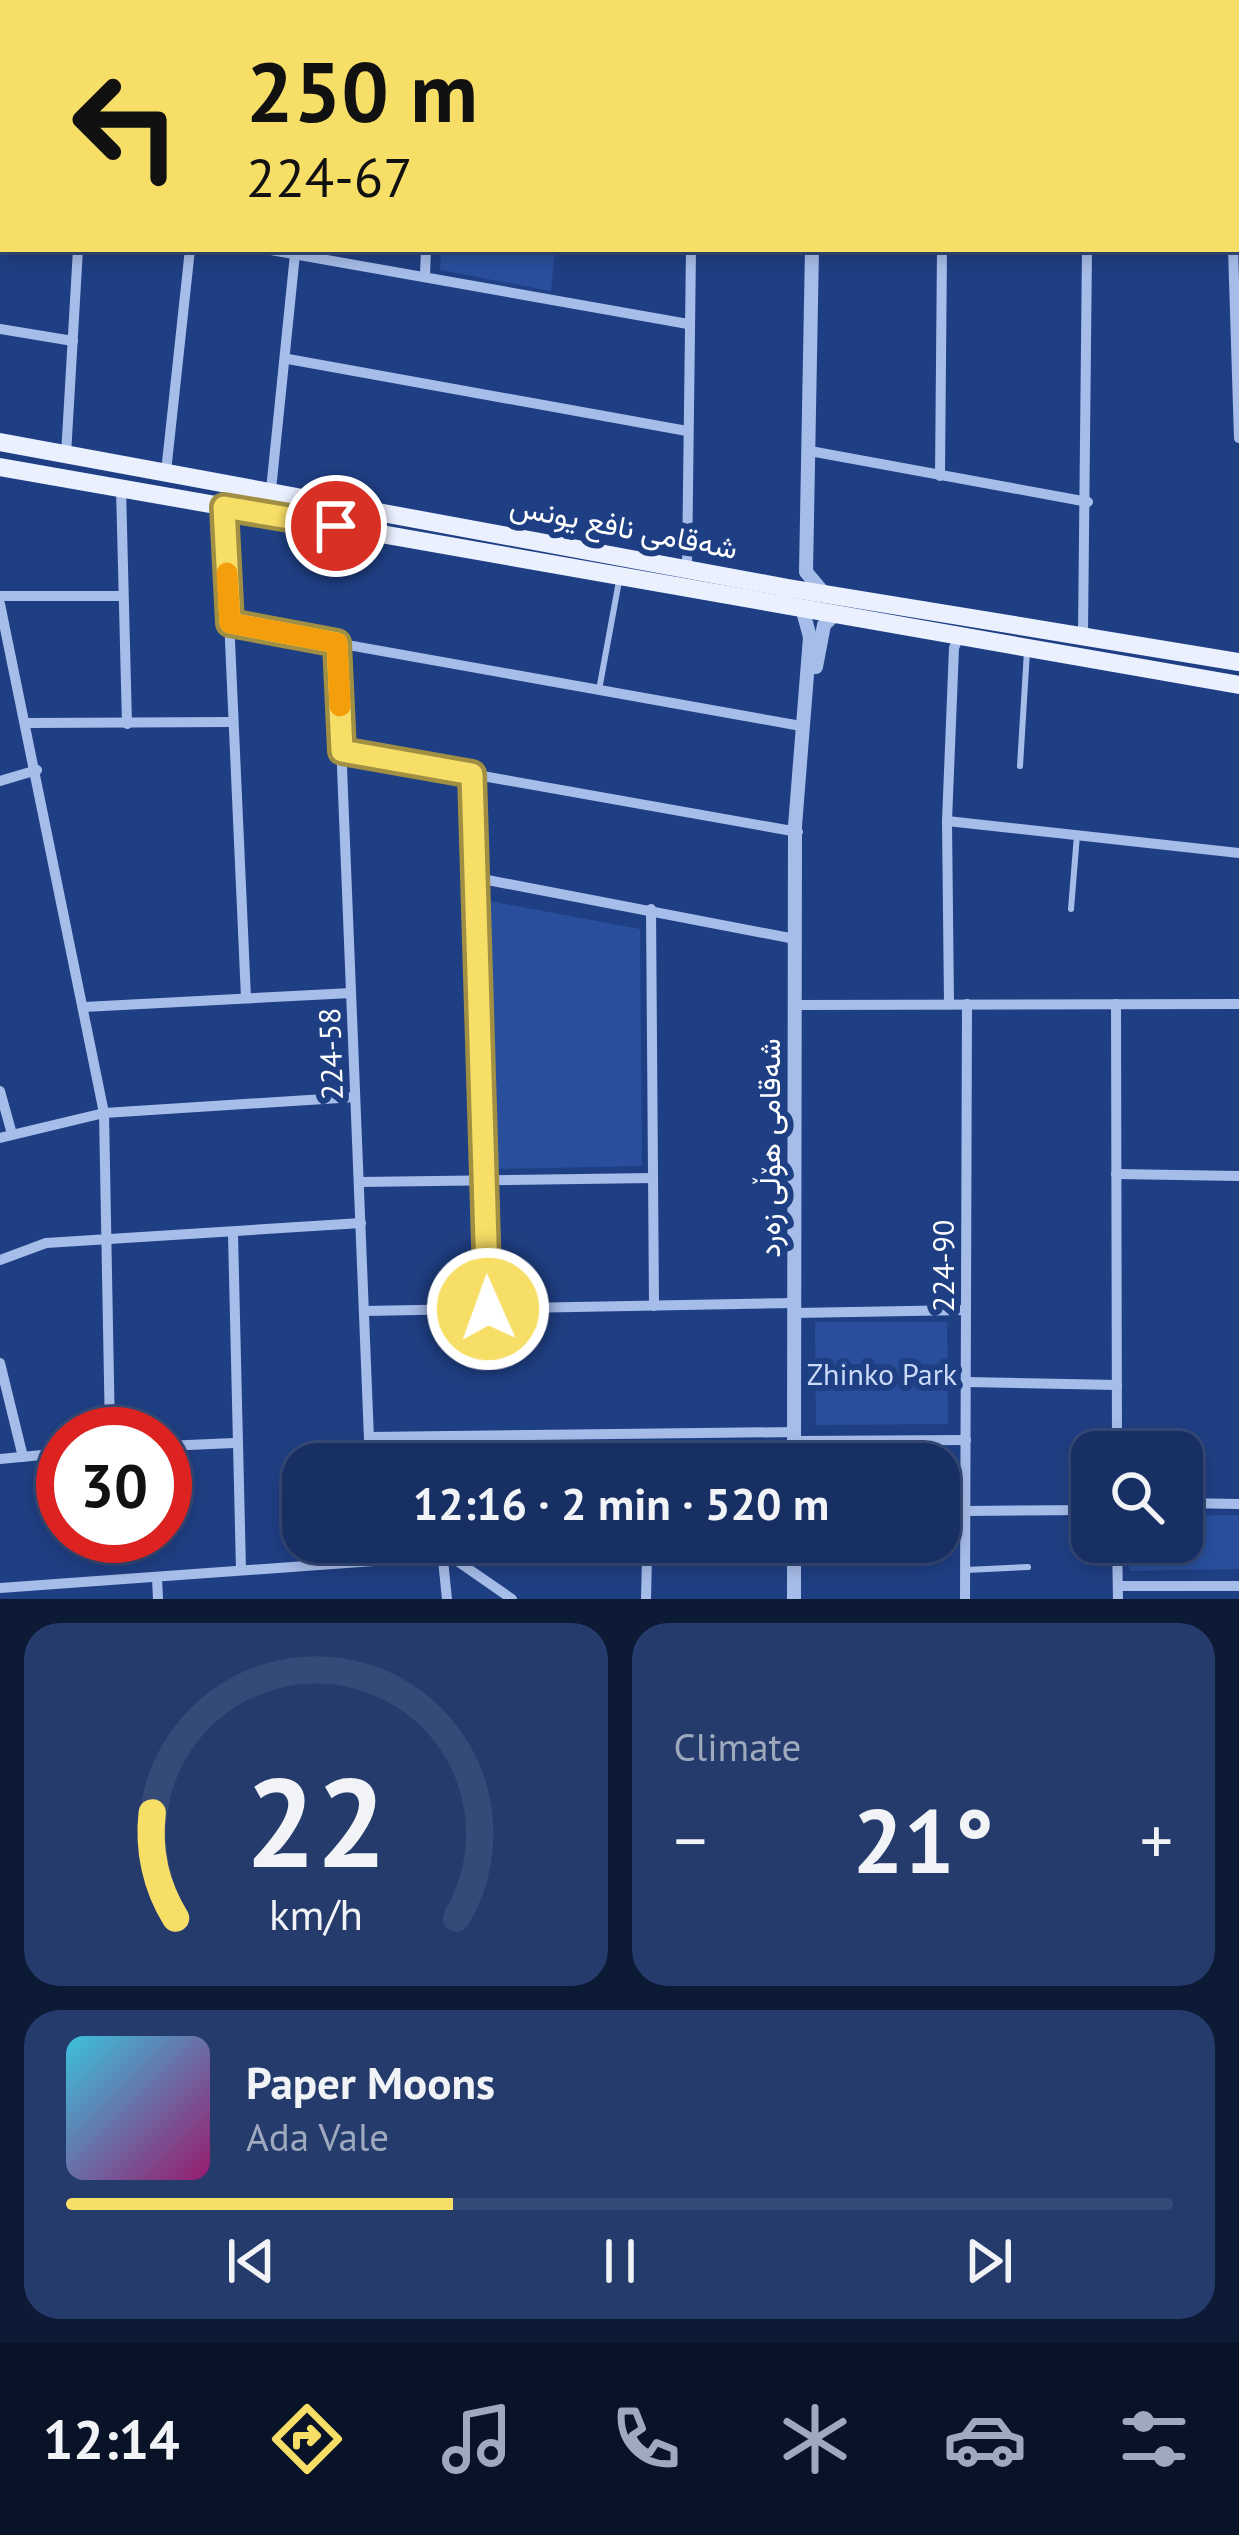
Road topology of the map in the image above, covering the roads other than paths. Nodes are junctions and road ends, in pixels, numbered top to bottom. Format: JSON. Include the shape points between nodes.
{"nodes":[{"id":1,"x":78,"y":252,"type":"edge"},
{"id":2,"x":190,"y":252,"type":"edge"},
{"id":3,"x":283,"y":252,"type":"edge"},
{"id":4,"x":427,"y":252,"type":"edge"},
{"id":5,"x":691,"y":252,"type":"edge"},
{"id":6,"x":812,"y":252,"type":"edge"},
{"id":7,"x":942,"y":252,"type":"edge"},
{"id":8,"x":1087,"y":252,"type":"edge"},
{"id":9,"x":1232,"y":252,"type":"edge"},
{"id":10,"x":295,"y":254,"type":"junction"},
{"id":11,"x":424,"y":275,"type":"junction"},
{"id":12,"x":688,"y":324,"type":"junction"},
{"id":13,"x":0,"y":329,"type":"edge"},
{"id":14,"x":73,"y":341,"type":"junction"},
{"id":15,"x":287,"y":359,"type":"junction"},
{"id":16,"x":687,"y":431,"type":"junction"},
{"id":17,"x":1239,"y":438,"type":"edge"},
{"id":18,"x":0,"y":442,"type":"edge"},
{"id":19,"x":810,"y":451,"type":"junction"},
{"id":20,"x":67,"y":455,"type":"junction"},
{"id":21,"x":0,"y":466,"type":"edge"},
{"id":22,"x":166,"y":472,"type":"junction"},
{"id":23,"x":940,"y":476,"type":"junction"},
{"id":24,"x":122,"y":488,"type":"junction"},
{"id":25,"x":271,"y":490,"type":"junction"},
{"id":26,"x":1088,"y":502,"type":"junction"},
{"id":27,"x":224,"y":507,"type":"junction"},
{"id":28,"x":373,"y":509,"type":"junction"},
{"id":29,"x":374,"y":533,"type":"junction"},
{"id":30,"x":687,"y":568,"type":"junction"},
{"id":31,"x":806,"y":572,"type":"junction"},
{"id":32,"x":620,"y":576,"type":"junction"},
{"id":33,"x":788,"y":588,"type":"junction"},
{"id":34,"x":825,"y":593,"type":"junction"},
{"id":35,"x":121,"y":596,"type":"junction"},
{"id":36,"x":0,"y":600,"type":"edge"},
{"id":37,"x":802,"y":608,"type":"junction"},
{"id":38,"x":836,"y":613,"type":"junction"},
{"id":39,"x":230,"y":623,"type":"junction"},
{"id":40,"x":1083,"y":632,"type":"junction"},
{"id":41,"x":960,"y":634,"type":"junction"},
{"id":42,"x":337,"y":643,"type":"junction"},
{"id":43,"x":1029,"y":647,"type":"junction"},
{"id":44,"x":1239,"y":662,"type":"edge"},
{"id":45,"x":7,"y":672,"type":"edge"},
{"id":46,"x":1239,"y":685,"type":"edge"},
{"id":47,"x":599,"y":690,"type":"junction"},
{"id":48,"x":232,"y":722,"type":"junction"},
{"id":49,"x":28,"y":723,"type":"junction"},
{"id":50,"x":127,"y":724,"type":"junction"},
{"id":51,"x":801,"y":726,"type":"junction"},
{"id":52,"x":342,"y":751,"type":"junction"},
{"id":53,"x":1020,"y":766,"type":"dead end"},
{"id":54,"x":37,"y":770,"type":"junction"},
{"id":55,"x":472,"y":774,"type":"junction"},
{"id":56,"x":0,"y":781,"type":"edge"},
{"id":57,"x":947,"y":821,"type":"junction"},
{"id":58,"x":798,"y":832,"type":"junction"},
{"id":59,"x":1076,"y":835,"type":"junction"},
{"id":60,"x":1239,"y":853,"type":"edge"},
{"id":61,"x":477,"y":878,"type":"junction"},
{"id":62,"x":651,"y":909,"type":"junction"},
{"id":63,"x":1071,"y":909,"type":"dead end"},
{"id":64,"x":795,"y":939,"type":"junction"},
{"id":65,"x":351,"y":993,"type":"junction"},
{"id":66,"x":246,"y":998,"type":"junction"},
{"id":67,"x":949,"y":1004,"type":"junction"},
{"id":68,"x":967,"y":1004,"type":"junction"},
{"id":69,"x":1116,"y":1004,"type":"junction"},
{"id":70,"x":1239,"y":1004,"type":"edge"},
{"id":71,"x":794,"y":1005,"type":"junction"},
{"id":72,"x":84,"y":1007,"type":"junction"},
{"id":73,"x":0,"y":1090,"type":"edge"},
{"id":74,"x":355,"y":1097,"type":"junction"},
{"id":75,"x":104,"y":1113,"type":"junction"},
{"id":76,"x":6,"y":1136,"type":"edge"},
{"id":77,"x":1116,"y":1174,"type":"junction"},
{"id":78,"x":1239,"y":1176,"type":"edge"},
{"id":79,"x":653,"y":1178,"type":"junction"},
{"id":80,"x":485,"y":1180,"type":"junction"},
{"id":81,"x":359,"y":1182,"type":"junction"},
{"id":82,"x":361,"y":1223,"type":"junction"},
{"id":83,"x":233,"y":1234,"type":"junction"},
{"id":84,"x":107,"y":1239,"type":"junction"},
{"id":85,"x":0,"y":1260,"type":"edge"},
{"id":86,"x":654,"y":1306,"type":"junction"},
{"id":87,"x":795,"y":1308,"type":"junction"},
{"id":88,"x":488,"y":1309,"type":"junction"},
{"id":89,"x":966,"y":1310,"type":"junction"},
{"id":90,"x":364,"y":1311,"type":"junction"},
{"id":91,"x":0,"y":1363,"type":"edge"},
{"id":92,"x":966,"y":1382,"type":"junction"},
{"id":93,"x":1117,"y":1384,"type":"junction"},
{"id":94,"x":110,"y":1407,"type":"edge"},
{"id":95,"x":1117,"y":1431,"type":"edge"},
{"id":96,"x":369,"y":1437,"type":"junction"},
{"id":97,"x":795,"y":1437,"type":"junction"},
{"id":98,"x":966,"y":1440,"type":"junction"},
{"id":99,"x":234,"y":1443,"type":"junction"},
{"id":100,"x":369,"y":1443,"type":"edge"},
{"id":101,"x":795,"y":1443,"type":"edge"},
{"id":102,"x":192,"y":1445,"type":"edge"},
{"id":103,"x":36,"y":1455,"type":"edge"},
{"id":104,"x":23,"y":1456,"type":"junction"},
{"id":105,"x":0,"y":1459,"type":"edge"},
{"id":106,"x":1203,"y":1503,"type":"edge"},
{"id":107,"x":1239,"y":1504,"type":"edge"},
{"id":108,"x":1071,"y":1510,"type":"edge"},
{"id":109,"x":965,"y":1511,"type":"junction"},
{"id":110,"x":344,"y":1563,"type":"edge"},
{"id":111,"x":450,"y":1563,"type":"edge"},
{"id":112,"x":453,"y":1563,"type":"edge"},
{"id":113,"x":647,"y":1563,"type":"edge"},
{"id":114,"x":794,"y":1563,"type":"edge"},
{"id":115,"x":1028,"y":1568,"type":"dead end"},
{"id":116,"x":241,"y":1570,"type":"junction"},
{"id":117,"x":965,"y":1570,"type":"junction"},
{"id":118,"x":157,"y":1578,"type":"junction"},
{"id":119,"x":55,"y":1584,"type":"junction"},
{"id":120,"x":1239,"y":1586,"type":"edge"},
{"id":121,"x":0,"y":1588,"type":"edge"},
{"id":122,"x":1118,"y":1592,"type":"edge"},
{"id":123,"x":55,"y":1599,"type":"edge"},
{"id":124,"x":158,"y":1599,"type":"edge"},
{"id":125,"x":447,"y":1599,"type":"edge"},
{"id":126,"x":512,"y":1599,"type":"edge"},
{"id":127,"x":646,"y":1599,"type":"edge"},
{"id":128,"x":794,"y":1599,"type":"edge"},
{"id":129,"x":965,"y":1599,"type":"edge"}],
"edges":[{"from":1,"to":14,"type":"street"},
{"from":2,"to":22,"type":"street"},
{"from":3,"to":10,"type":"street"},
{"from":4,"to":11,"type":"street"},
{"from":5,"to":12,"type":"street"},
{"from":6,"to":19,"type":"street"},
{"from":7,"to":23,"type":"street"},
{"from":8,"to":26,"type":"street"},
{"from":9,"to":17,"type":"street"},
{"from":10,"to":11,"type":"street"},
{"from":10,"to":15,"type":"street"},
{"from":11,"to":12,"type":"street"},
{"from":12,"to":16,"type":"street"},
{"from":13,"to":14,"type":"street"},
{"from":14,"to":20,"type":"street"},
{"from":15,"to":16,"type":"street"},
{"from":15,"to":25,"type":"street"},
{"from":16,"to":30,"type":"street"},
{"from":18,"to":20,"type":"main road","name":"شەقامی نافع یونس"},
{"from":19,"to":23,"type":"street"},
{"from":19,"to":31,"type":"street"},
{"from":20,"to":22,"type":"main road","name":"شەقامی نافع یونس"},
{"from":21,"to":24,"type":"main road","name":"شەقامی نافع یونس"},
{"from":22,"to":25,"type":"main road","name":"شەقامی نافع یونس"},
{"from":23,"to":26,"type":"street"},
{"from":24,"to":27,"type":"main road","name":"شەقامی نافع یونس"},
{"from":24,"to":35,"type":"street"},
{"from":25,"to":28,"type":"main road","name":"شەقامی نافع یونس"},
{"from":26,"to":40,"type":"street"},
{"from":27,"to":29,"type":"main road","name":"شەقامی نافع یونس"},
{"from":27,"to":39,"type":"street"},
{"from":28,"to":29,"type":"main road"},
{"from":28,"to":30,"type":"main road","name":"شەقامی نافع یونس"},
{"from":29,"to":32,"type":"main road","name":"شەقامی نافع یونس"},
{"from":30,"to":33,"type":"main road","name":"شەقامی نافع یونس"},
{"from":31,"to":33,"type":"street"},
{"from":31,"to":34,"type":"street"},
{"from":32,"to":37,"type":"main road","name":"شەقامی نافع یونس"},
{"from":32,"to":47,"type":"lane"},
{"from":33,"to":34,"type":"main road","name":"شەقامی نافع یونس"},
{"from":34,"to":40,"type":"main road","name":"شەقامی نافع یونس"},
{"from":35,"to":36,"type":"street"},
{"from":35,"to":50,"type":"street"},
{"from":36,"to":45,"type":"street"},
{"from":37,"to":38,"type":"main road","name":"شەقامی نافع یونس"},
{"from":37,"to":51,"type":"street","name":"شەقامی هۆڵی زەرد","via":[[810,626]]},
{"from":38,"to":41,"type":"main road","name":"شەقامی نافع یونس"},
{"from":38,"to":58,"type":"street","name":"شەقامی هۆڵی زەرد","via":[[824,625],[818,653]]},
{"from":39,"to":42,"type":"street"},
{"from":39,"to":48,"type":"street"},
{"from":40,"to":44,"type":"main road","name":"شەقامی نافع یونس"},
{"from":41,"to":43,"type":"main road","name":"شەقامی نافع یونس"},
{"from":41,"to":57,"type":"street"},
{"from":42,"to":47,"type":"street"},
{"from":42,"to":52,"type":"street","name":"224-58"},
{"from":43,"to":46,"type":"main road","name":"شەقامی نافع یونس"},
{"from":43,"to":53,"type":"lane"},
{"from":45,"to":49,"type":"street"},
{"from":47,"to":51,"type":"street"},
{"from":48,"to":50,"type":"street"},
{"from":48,"to":66,"type":"street"},
{"from":49,"to":50,"type":"street"},
{"from":49,"to":54,"type":"street"},
{"from":51,"to":58,"type":"street","name":"شەقامی هۆڵی زەرد"},
{"from":52,"to":55,"type":"street"},
{"from":52,"to":65,"type":"street","name":"224-58"},
{"from":54,"to":56,"type":"street"},
{"from":54,"to":72,"type":"street"},
{"from":55,"to":58,"type":"street"},
{"from":55,"to":61,"type":"street"},
{"from":57,"to":59,"type":"street"},
{"from":57,"to":67,"type":"street"},
{"from":58,"to":64,"type":"street","name":"شەقامی هۆڵی زەرد"},
{"from":59,"to":60,"type":"street"},
{"from":59,"to":63,"type":"lane"},
{"from":61,"to":62,"type":"street"},
{"from":61,"to":80,"type":"street"},
{"from":62,"to":64,"type":"street"},
{"from":62,"to":79,"type":"street"},
{"from":64,"to":71,"type":"street","name":"شەقامی هۆڵی زەرد"},
{"from":65,"to":66,"type":"street"},
{"from":65,"to":74,"type":"street","name":"224-58"},
{"from":66,"to":72,"type":"street"},
{"from":67,"to":68,"type":"street"},
{"from":67,"to":71,"type":"street"},
{"from":68,"to":69,"type":"street"},
{"from":68,"to":89,"type":"street","name":"224-90"},
{"from":69,"to":70,"type":"street"},
{"from":69,"to":77,"type":"street"},
{"from":71,"to":87,"type":"street","name":"شەقامی هۆڵی زەرد"},
{"from":72,"to":75,"type":"street"},
{"from":73,"to":76,"type":"street"},
{"from":74,"to":75,"type":"street"},
{"from":74,"to":81,"type":"street","name":"224-58"},
{"from":75,"to":76,"type":"street"},
{"from":75,"to":84,"type":"street"},
{"from":77,"to":78,"type":"street"},
{"from":77,"to":93,"type":"street"},
{"from":79,"to":80,"type":"street"},
{"from":79,"to":86,"type":"street"},
{"from":80,"to":81,"type":"street"},
{"from":80,"to":88,"type":"street"},
{"from":81,"to":82,"type":"street","name":"224-58"},
{"from":82,"to":83,"type":"street"},
{"from":82,"to":90,"type":"street","name":"224-58"},
{"from":83,"to":84,"type":"street"},
{"from":83,"to":99,"type":"street"},
{"from":84,"to":85,"type":"street","via":[[46,1243]]},
{"from":84,"to":94,"type":"street"},
{"from":86,"to":87,"type":"street"},
{"from":86,"to":88,"type":"street"},
{"from":87,"to":89,"type":"street"},
{"from":87,"to":97,"type":"street","name":"شەقامی هۆڵی زەرد"},
{"from":88,"to":90,"type":"street"},
{"from":89,"to":92,"type":"street","name":"224-90"},
{"from":90,"to":96,"type":"street","name":"224-58"},
{"from":91,"to":104,"type":"street"},
{"from":92,"to":93,"type":"street"},
{"from":92,"to":98,"type":"street","name":"224-90"},
{"from":93,"to":95,"type":"street"},
{"from":96,"to":97,"type":"street"},
{"from":96,"to":100,"type":"street","name":"224-58"},
{"from":97,"to":98,"type":"street"},
{"from":97,"to":101,"type":"street","name":"شەقامی هۆڵی زەرد"},
{"from":98,"to":109,"type":"street","name":"224-90"},
{"from":99,"to":102,"type":"street"},
{"from":99,"to":116,"type":"street"},
{"from":103,"to":104,"type":"street"},
{"from":104,"to":105,"type":"street"},
{"from":106,"to":107,"type":"street"},
{"from":108,"to":109,"type":"street"},
{"from":109,"to":117,"type":"street","name":"224-90"},
{"from":110,"to":116,"type":"street"},
{"from":111,"to":125,"type":"street"},
{"from":112,"to":126,"type":"street"},
{"from":113,"to":127,"type":"street"},
{"from":114,"to":128,"type":"street"},
{"from":115,"to":117,"type":"lane"},
{"from":116,"to":118,"type":"street"},
{"from":117,"to":129,"type":"street","name":"224-90"},
{"from":118,"to":119,"type":"street"},
{"from":118,"to":124,"type":"street"},
{"from":119,"to":121,"type":"street"},
{"from":119,"to":123,"type":"street"},
{"from":120,"to":122,"type":"street"}]}
